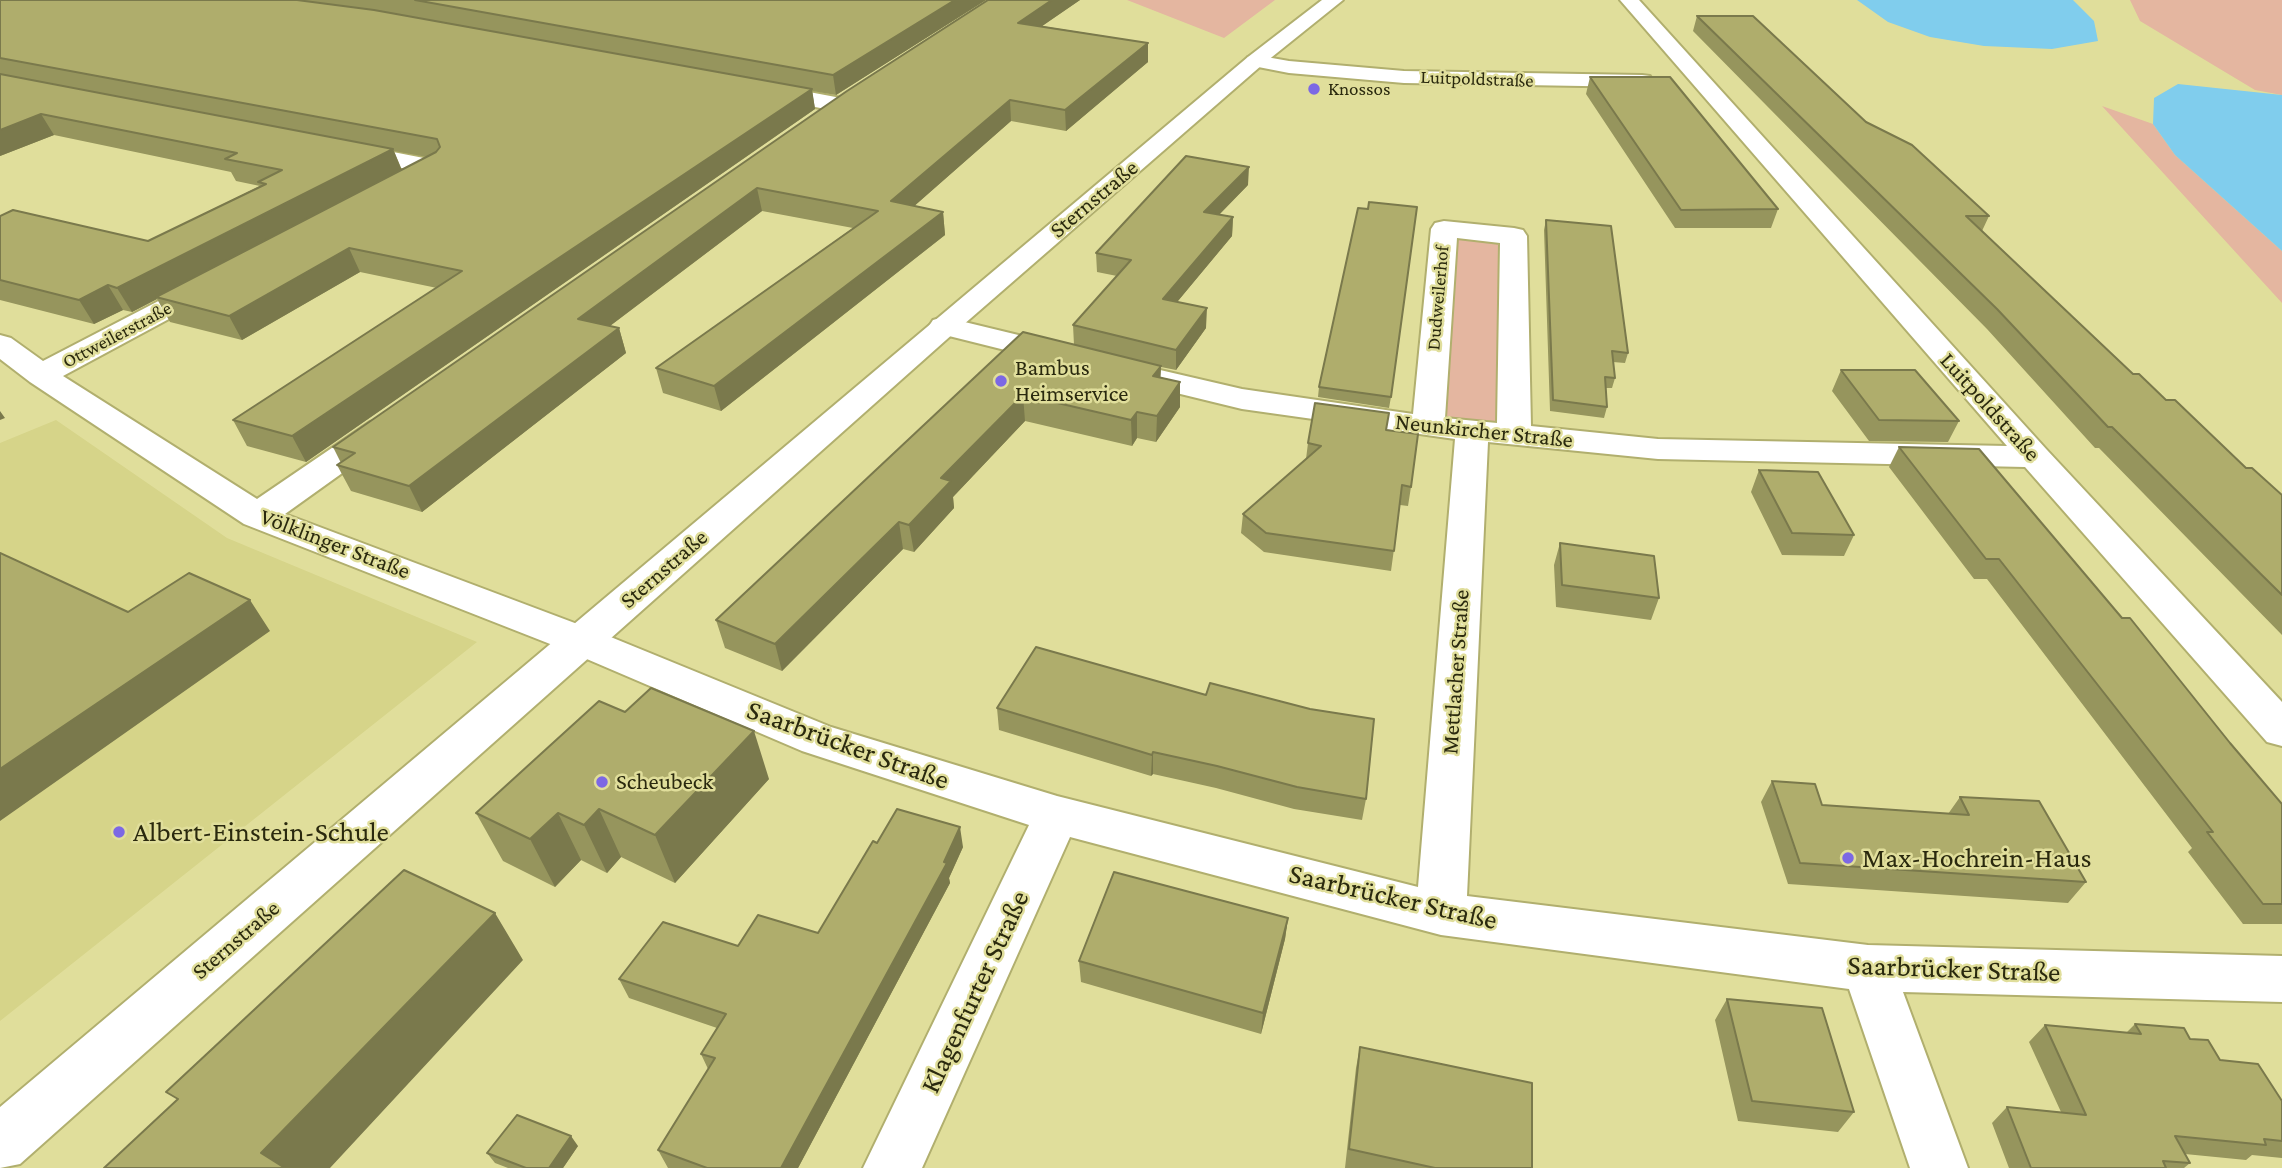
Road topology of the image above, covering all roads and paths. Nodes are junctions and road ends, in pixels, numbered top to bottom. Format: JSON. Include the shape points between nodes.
{"nodes":[{"id":1,"x":1334,"y":0,"type":"edge"},
{"id":2,"x":1629,"y":0,"type":"edge"},
{"id":3,"x":1255,"y":61,"type":"junction"},
{"id":4,"x":1678,"y":82,"type":"junction"},
{"id":5,"x":747,"y":88,"type":"edge"},
{"id":6,"x":808,"y":129,"type":"edge"},
{"id":7,"x":328,"y":146,"type":"edge"},
{"id":8,"x":385,"y":193,"type":"edge"},
{"id":9,"x":225,"y":278,"type":"edge"},
{"id":10,"x":944,"y":326,"type":"junction"},
{"id":11,"x":0,"y":344,"type":"edge"},
{"id":12,"x":41,"y":375,"type":"junction"},
{"id":13,"x":406,"y":412,"type":"edge"},
{"id":14,"x":1428,"y":426,"type":"junction"},
{"id":15,"x":1472,"y":430,"type":"junction"},
{"id":16,"x":1514,"y":434,"type":"junction"},
{"id":17,"x":2035,"y":457,"type":"junction"},
{"id":18,"x":257,"y":516,"type":"junction"},
{"id":19,"x":582,"y":641,"type":"junction"},
{"id":20,"x":2282,"y":730,"type":"edge"},
{"id":21,"x":1057,"y":815,"type":"junction"},
{"id":22,"x":1441,"y":914,"type":"junction"},
{"id":23,"x":1868,"y":968,"type":"junction"},
{"id":24,"x":2282,"y":979,"type":"edge"},
{"id":25,"x":0,"y":1144,"type":"edge"},
{"id":26,"x":892,"y":1168,"type":"edge"},
{"id":27,"x":1939,"y":1168,"type":"edge"}],
"edges":[{"from":1,"to":3,"type":"street","name":"Sternstraße"},
{"from":2,"to":4,"type":"street","name":"Luitpoldstraße"},
{"from":3,"to":4,"type":"street","name":"Luitpoldstraße","via":[[1404,77]]},
{"from":3,"to":10,"type":"street","name":"Sternstraße"},
{"from":4,"to":17,"type":"street","name":"Luitpoldstraße"},
{"from":5,"to":6,"type":"street","via":[[852,98]]},
{"from":7,"to":8,"type":"street","via":[[434,167]]},
{"from":9,"to":12,"type":"street","name":"Ottweilerstraße"},
{"from":10,"to":14,"type":"street","name":"Neunkircher Straße","via":[[1242,399]]},
{"from":10,"to":19,"type":"street","name":"Sternstraße"},
{"from":11,"to":12,"type":"street","name":"Völklinger Straße"},
{"from":12,"to":18,"type":"street","name":"Völklinger Straße"},
{"from":13,"to":18,"type":"street"},
{"from":14,"to":15,"type":"street","name":"Neunkircher Straße"},
{"from":14,"to":16,"type":"street","name":"Dudweilerhof","via":[[1444,229],[1514,236]]},
{"from":15,"to":16,"type":"street","name":"Neunkircher Straße"},
{"from":15,"to":22,"type":"street","name":"Mettlacher Straße"},
{"from":16,"to":17,"type":"street","name":"Neunkircher Straße","via":[[1658,449]]},
{"from":17,"to":20,"type":"street","name":"Luitpoldstraße"},
{"from":18,"to":19,"type":"street","name":"Völklinger Straße"},
{"from":19,"to":21,"type":"street","name":"Saarbrücker Straße","via":[[817,739]]},
{"from":19,"to":25,"type":"street","name":"Sternstraße"},
{"from":21,"to":22,"type":"street","name":"Saarbrücker Straße"},
{"from":21,"to":26,"type":"street","name":"Klagenfurter Straße"},
{"from":22,"to":23,"type":"street","name":"Saarbrücker Straße"},
{"from":23,"to":24,"type":"street","name":"Saarbrücker Straße"},
{"from":23,"to":27,"type":"street"}]}
